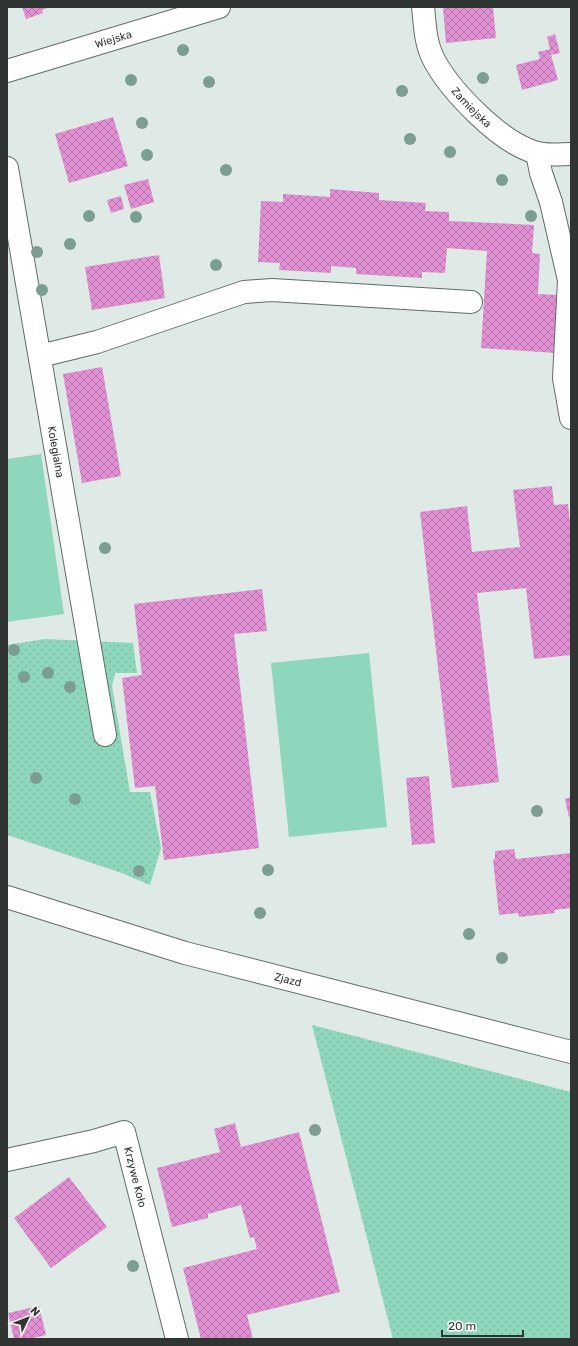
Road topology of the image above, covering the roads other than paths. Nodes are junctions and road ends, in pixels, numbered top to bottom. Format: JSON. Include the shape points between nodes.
{"nodes":[{"id":1,"x":219,"y":7,"type":"edge"},
{"id":2,"x":423,"y":7,"type":"edge"},
{"id":3,"x":7,"y":72,"type":"edge"},
{"id":4,"x":537,"y":153,"type":"junction"},
{"id":5,"x":571,"y":154,"type":"edge"},
{"id":6,"x":7,"y":168,"type":"edge"},
{"id":7,"x":471,"y":302,"type":"dead end"},
{"id":8,"x":40,"y":356,"type":"junction"},
{"id":9,"x":571,"y":418,"type":"edge"},
{"id":10,"x":105,"y":735,"type":"dead end"},
{"id":11,"x":7,"y":897,"type":"edge"},
{"id":12,"x":571,"y":1052,"type":"edge"},
{"id":13,"x":7,"y":1160,"type":"edge"},
{"id":14,"x":177,"y":1339,"type":"edge"}],
"edges":[{"from":1,"to":3,"type":"street","name":"Wiejska"},
{"from":2,"to":4,"type":"street","name":"Zamiejska","via":[[426,40],[433,58],[445,76],[488,124],[515,144]]},
{"from":4,"to":5,"type":"street","name":"Zamiejska"},
{"from":4,"to":9,"type":"street","via":[[570,280],[564,378]]},
{"from":6,"to":8,"type":"street","name":"Kolegialna"},
{"from":7,"to":8,"type":"street","via":[[272,290],[244,292],[97,342]]},
{"from":8,"to":10,"type":"street","name":"Kolegialna"},
{"from":11,"to":12,"type":"street","name":"Zjazd","via":[[185,953]]},
{"from":13,"to":14,"type":"street","name":"Krzywe Koło","via":[[124,1132]]}]}
